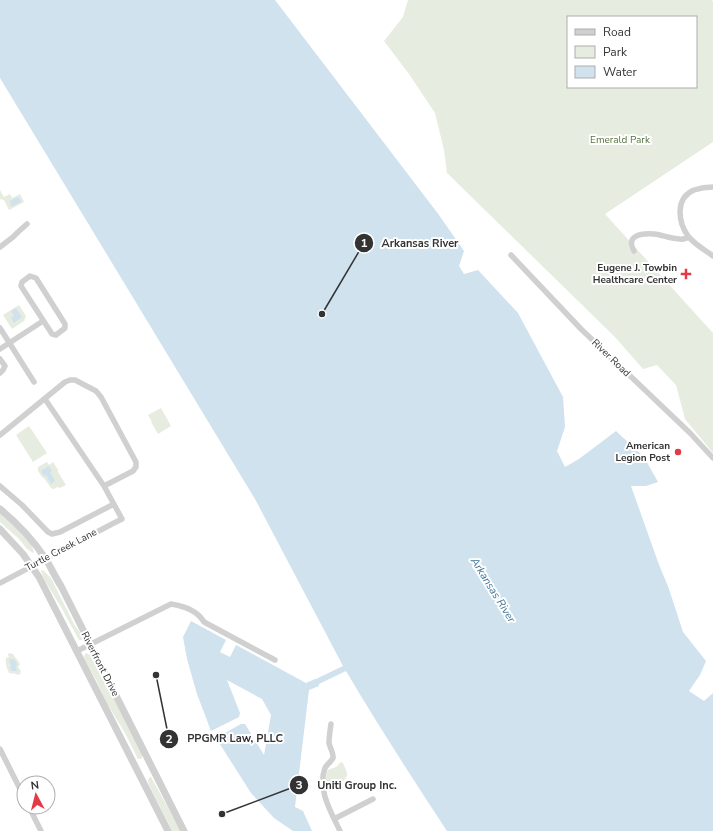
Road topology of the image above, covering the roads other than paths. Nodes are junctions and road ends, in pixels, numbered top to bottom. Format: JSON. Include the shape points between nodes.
{"nodes":[{"id":1,"x":713,"y":187,"type":"edge"},
{"id":2,"x":27,"y":224,"type":"dead end"},
{"id":3,"x":689,"y":237,"type":"junction"},
{"id":4,"x":0,"y":247,"type":"edge"},
{"id":5,"x":634,"y":251,"type":"dead end"},
{"id":6,"x":512,"y":255,"type":"dead end"},
{"id":7,"x":713,"y":256,"type":"edge"},
{"id":8,"x":43,"y":321,"type":"junction"},
{"id":9,"x":0,"y":328,"type":"edge"},
{"id":10,"x":10,"y":343,"type":"junction"},
{"id":11,"x":0,"y":349,"type":"edge"},
{"id":12,"x":0,"y":359,"type":"edge"},
{"id":13,"x":0,"y":373,"type":"edge"},
{"id":14,"x":34,"y":382,"type":"dead end"},
{"id":15,"x":45,"y":398,"type":"junction"},
{"id":16,"x":0,"y":435,"type":"edge"},
{"id":17,"x":713,"y":458,"type":"edge"},
{"id":18,"x":0,"y":486,"type":"edge"},
{"id":19,"x":104,"y":486,"type":"junction"},
{"id":20,"x":114,"y":504,"type":"junction"},
{"id":21,"x":0,"y":509,"type":"edge"},
{"id":22,"x":0,"y":529,"type":"edge"},
{"id":23,"x":45,"y":558,"type":"junction"},
{"id":24,"x":31,"y":566,"type":"junction"},
{"id":25,"x":0,"y":582,"type":"edge"},
{"id":26,"x":90,"y":644,"type":"junction"},
{"id":27,"x":77,"y":651,"type":"junction"},
{"id":28,"x":275,"y":660,"type":"dead end"},
{"id":29,"x":331,"y":724,"type":"dead end"},
{"id":30,"x":0,"y":749,"type":"edge"},
{"id":31,"x":16,"y":781,"type":"edge"},
{"id":32,"x":373,"y":799,"type":"dead end"},
{"id":33,"x":33,"y":815,"type":"edge"},
{"id":34,"x":334,"y":819,"type":"junction"},
{"id":35,"x":41,"y":831,"type":"edge"},
{"id":36,"x":168,"y":831,"type":"edge"},
{"id":37,"x":184,"y":831,"type":"edge"},
{"id":38,"x":340,"y":831,"type":"edge"}],
"edges":[{"from":1,"to":3,"type":"street","via":[[694,190],[687,195],[681,206],[681,221]]},
{"from":2,"to":4,"type":"street"},
{"from":3,"to":5,"type":"street","via":[[680,240],[654,234],[636,236],[631,242]]},
{"from":3,"to":7,"type":"street"},
{"from":6,"to":17,"type":"street","name":"River Road","via":[[581,329]]},
{"from":8,"to":8,"type":"street","via":[[21,286],[30,276],[36,278],[65,324],[65,328],[56,335],[52,334]]},
{"from":8,"to":10,"type":"street"},
{"from":9,"to":10,"type":"street"},
{"from":10,"to":11,"type":"street"},
{"from":10,"to":14,"type":"street"},
{"from":12,"to":13,"type":"street","via":[[5,366]]},
{"from":15,"to":16,"type":"street"},
{"from":15,"to":19,"type":"street"},
{"from":15,"to":19,"type":"street","via":[[70,380],[96,391],[101,397],[136,462],[133,471]]},
{"from":18,"to":20,"type":"street","via":[[52,534]]},
{"from":19,"to":20,"type":"street"},
{"from":20,"to":23,"type":"street","name":"Turtle Creek Lane","via":[[122,519]]},
{"from":21,"to":23,"type":"street","name":"Riverfront Drive","via":[[22,529]]},
{"from":22,"to":24,"type":"street","name":"Riverfront Drive"},
{"from":23,"to":24,"type":"street","name":"Turtle Creek Lane"},
{"from":23,"to":26,"type":"street","name":"Riverfront Drive"},
{"from":24,"to":25,"type":"street","name":"Turtle Creek Lane"},
{"from":24,"to":27,"type":"street","name":"Riverfront Drive"},
{"from":26,"to":27,"type":"street"},
{"from":26,"to":28,"type":"street","via":[[171,604],[183,606],[198,614],[204,622]]},
{"from":26,"to":37,"type":"street","name":"Riverfront Drive"},
{"from":27,"to":36,"type":"street","name":"Riverfront Drive"},
{"from":29,"to":34,"type":"street","via":[[329,743],[333,757],[325,768],[323,781],[325,799]]},
{"from":30,"to":31,"type":"street"},
{"from":32,"to":34,"type":"street"},
{"from":33,"to":35,"type":"street"},
{"from":34,"to":38,"type":"street"}]}
